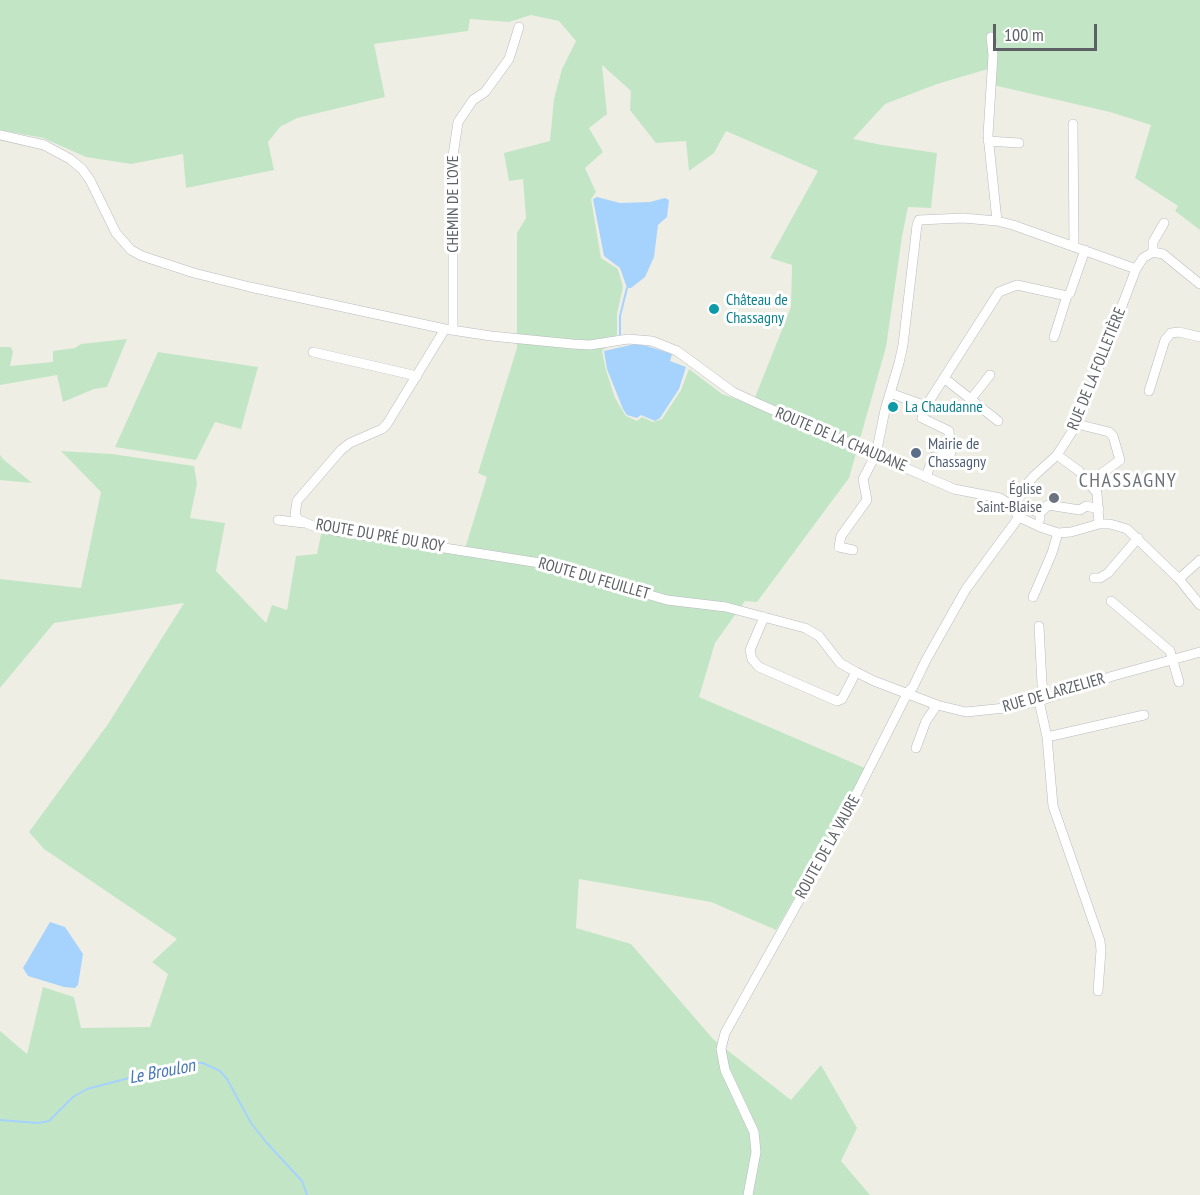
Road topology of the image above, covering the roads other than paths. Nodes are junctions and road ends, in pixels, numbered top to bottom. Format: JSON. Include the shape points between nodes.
{"nodes":[{"id":1,"x":519,"y":27,"type":"dead end"},
{"id":2,"x":991,"y":37,"type":"dead end"},
{"id":3,"x":1073,"y":124,"type":"dead end"},
{"id":4,"x":0,"y":135,"type":"edge"},
{"id":5,"x":988,"y":141,"type":"junction"},
{"id":6,"x":1019,"y":143,"type":"dead end"},
{"id":7,"x":997,"y":221,"type":"junction"},
{"id":8,"x":1164,"y":223,"type":"dead end"},
{"id":9,"x":1074,"y":246,"type":"junction"},
{"id":10,"x":1085,"y":250,"type":"junction"},
{"id":11,"x":1153,"y":252,"type":"junction"},
{"id":12,"x":1136,"y":268,"type":"junction"},
{"id":13,"x":1200,"y":284,"type":"edge"},
{"id":14,"x":1067,"y":296,"type":"junction"},
{"id":15,"x":449,"y":329,"type":"junction"},
{"id":16,"x":1054,"y":337,"type":"dead end"},
{"id":17,"x":1200,"y":337,"type":"edge"},
{"id":18,"x":313,"y":352,"type":"dead end"},
{"id":19,"x":990,"y":375,"type":"dead end"},
{"id":20,"x":417,"y":376,"type":"junction"},
{"id":21,"x":944,"y":378,"type":"junction"},
{"id":22,"x":1149,"y":391,"type":"dead end"},
{"id":23,"x":890,"y":393,"type":"junction"},
{"id":24,"x":971,"y":399,"type":"junction"},
{"id":25,"x":926,"y":406,"type":"junction"},
{"id":26,"x":998,"y":421,"type":"dead end"},
{"id":27,"x":1077,"y":424,"type":"junction"},
{"id":28,"x":876,"y":454,"type":"junction"},
{"id":29,"x":1056,"y":455,"type":"junction"},
{"id":30,"x":926,"y":477,"type":"junction"},
{"id":31,"x":1090,"y":482,"type":"junction"},
{"id":32,"x":1009,"y":504,"type":"junction"},
{"id":33,"x":295,"y":507,"type":"junction"},
{"id":34,"x":1024,"y":507,"type":"dead end"},
{"id":35,"x":1099,"y":509,"type":"junction"},
{"id":36,"x":1040,"y":513,"type":"junction"},
{"id":37,"x":1019,"y":517,"type":"junction"},
{"id":38,"x":304,"y":523,"type":"junction"},
{"id":39,"x":1099,"y":524,"type":"junction"},
{"id":40,"x":1040,"y":527,"type":"junction"},
{"id":41,"x":1058,"y":533,"type":"junction"},
{"id":42,"x":1138,"y":538,"type":"junction"},
{"id":43,"x":462,"y":550,"type":"joint"},
{"id":44,"x":853,"y":550,"type":"dead end"},
{"id":45,"x":1200,"y":560,"type":"edge"},
{"id":46,"x":1094,"y":578,"type":"dead end"},
{"id":47,"x":1179,"y":579,"type":"junction"},
{"id":48,"x":1033,"y":597,"type":"dead end"},
{"id":49,"x":1111,"y":601,"type":"dead end"},
{"id":50,"x":1200,"y":604,"type":"edge"},
{"id":51,"x":764,"y":617,"type":"junction"},
{"id":52,"x":1039,"y":626,"type":"dead end"},
{"id":53,"x":1200,"y":652,"type":"edge"},
{"id":54,"x":1173,"y":658,"type":"junction"},
{"id":55,"x":856,"y":672,"type":"junction"},
{"id":56,"x":1179,"y":682,"type":"dead end"},
{"id":57,"x":908,"y":692,"type":"junction"},
{"id":58,"x":1043,"y":700,"type":"junction"},
{"id":59,"x":937,"y":705,"type":"junction"},
{"id":60,"x":1144,"y":715,"type":"dead end"},
{"id":61,"x":1047,"y":737,"type":"junction"},
{"id":62,"x":916,"y":748,"type":"dead end"},
{"id":63,"x":1098,"y":991,"type":"dead end"},
{"id":64,"x":748,"y":1195,"type":"edge"}],
"edges":[{"from":1,"to":15,"type":"street","name":"CHEMIN DE L'OVE","via":[[509,59],[458,122],[450,176]]},
{"from":2,"to":5,"type":"street"},
{"from":3,"to":9,"type":"street"},
{"from":4,"to":15,"type":"street","name":"ROUTE DE LA CHAUDANE","via":[[44,146],[82,169],[116,233],[142,256],[250,287]]},
{"from":5,"to":6,"type":"street"},
{"from":5,"to":7,"type":"street"},
{"from":7,"to":9,"type":"street"},
{"from":7,"to":23,"type":"street","via":[[919,220],[903,345]]},
{"from":8,"to":11,"type":"street","name":"RUE DE LA FOLLETIÈRE","via":[[1153,242]]},
{"from":9,"to":10,"type":"street"},
{"from":10,"to":12,"type":"street"},
{"from":10,"to":14,"type":"street"},
{"from":11,"to":12,"type":"street","name":"RUE DE LA FOLLETIÈRE"},
{"from":11,"to":13,"type":"street","via":[[1163,255]]},
{"from":12,"to":27,"type":"street","name":"RUE DE LA FOLLETIÈRE"},
{"from":14,"to":16,"type":"street"},
{"from":14,"to":21,"type":"street","via":[[1017,285],[999,292]]},
{"from":15,"to":20,"type":"street","name":"ROUTE DU PRÉ DU ROY"},
{"from":15,"to":28,"type":"street","name":"ROUTE DE LA CHAUDANE","via":[[572,344],[652,341],[677,351],[733,392]]},
{"from":17,"to":22,"type":"street","via":[[1171,333],[1165,340]]},
{"from":18,"to":20,"type":"street"},
{"from":19,"to":24,"type":"street"},
{"from":20,"to":33,"type":"street","name":"ROUTE DU PRÉ DU ROY","via":[[387,424],[341,450]]},
{"from":21,"to":24,"type":"street"},
{"from":21,"to":25,"type":"street"},
{"from":23,"to":25,"type":"street"},
{"from":23,"to":28,"type":"street"},
{"from":24,"to":26,"type":"street"},
{"from":25,"to":30,"type":"street","via":[[922,418],[949,431],[951,453],[933,457]]},
{"from":27,"to":29,"type":"street","name":"RUE DE LA FOLLETIÈRE"},
{"from":27,"to":31,"type":"street","via":[[1109,432],[1120,460]]},
{"from":28,"to":30,"type":"street","name":"ROUTE DE LA CHAUDANE"},
{"from":28,"to":44,"type":"street","via":[[862,479],[867,500],[841,536],[839,547]]},
{"from":29,"to":31,"type":"street"},
{"from":29,"to":32,"type":"street","name":"RUE DE LA FOLLETIÈRE"},
{"from":30,"to":32,"type":"street","name":"ROUTE DE LA CHAUDANE"},
{"from":31,"to":35,"type":"street","via":[[1097,493]]},
{"from":32,"to":37,"type":"street"},
{"from":33,"to":38,"type":"street","name":"ROUTE DU PRÉ DU ROY","via":[[295,515]]},
{"from":33,"to":38,"type":"street","via":[[278,520]]},
{"from":34,"to":36,"type":"street"},
{"from":35,"to":36,"type":"street","via":[[1048,505]]},
{"from":35,"to":39,"type":"street"},
{"from":36,"to":40,"type":"street"},
{"from":37,"to":40,"type":"street"},
{"from":37,"to":57,"type":"street","name":"ROUTE DE LA VAURE","via":[[973,577]]},
{"from":38,"to":43,"type":"street","name":"ROUTE DU PRÉ DU ROY"},
{"from":39,"to":41,"type":"street"},
{"from":39,"to":42,"type":"street","via":[[1119,526]]},
{"from":40,"to":41,"type":"street"},
{"from":41,"to":48,"type":"street"},
{"from":42,"to":46,"type":"street","via":[[1108,573]]},
{"from":42,"to":47,"type":"street"},
{"from":43,"to":51,"type":"street","name":"ROUTE DU FEUILLET","via":[[540,563],[667,600],[726,607]]},
{"from":45,"to":47,"type":"street"},
{"from":47,"to":50,"type":"street"},
{"from":49,"to":54,"type":"street","via":[[1170,651]]},
{"from":51,"to":55,"type":"street","name":"ROUTE DU FEUILLET","via":[[813,631],[840,663]]},
{"from":51,"to":55,"type":"street","via":[[750,650],[759,667],[837,701],[842,699]]},
{"from":52,"to":58,"type":"street"},
{"from":53,"to":54,"type":"street","name":"RUE DE LARZELIER"},
{"from":54,"to":56,"type":"street"},
{"from":54,"to":58,"type":"street","name":"RUE DE LARZELIER"},
{"from":55,"to":57,"type":"street","name":"RUE DE LARZELIER"},
{"from":57,"to":59,"type":"street","name":"RUE DE LARZELIER"},
{"from":57,"to":64,"type":"street","name":"ROUTE DE LA VAURE","via":[[858,794],[722,1040],[725,1070],[754,1132],[756,1152]]},
{"from":58,"to":59,"type":"street","name":"RUE DE LARZELIER","via":[[966,712]]},
{"from":58,"to":61,"type":"street"},
{"from":59,"to":62,"type":"street"},
{"from":60,"to":61,"type":"street"},
{"from":61,"to":63,"type":"street","via":[[1053,806],[1100,941]]}]}
